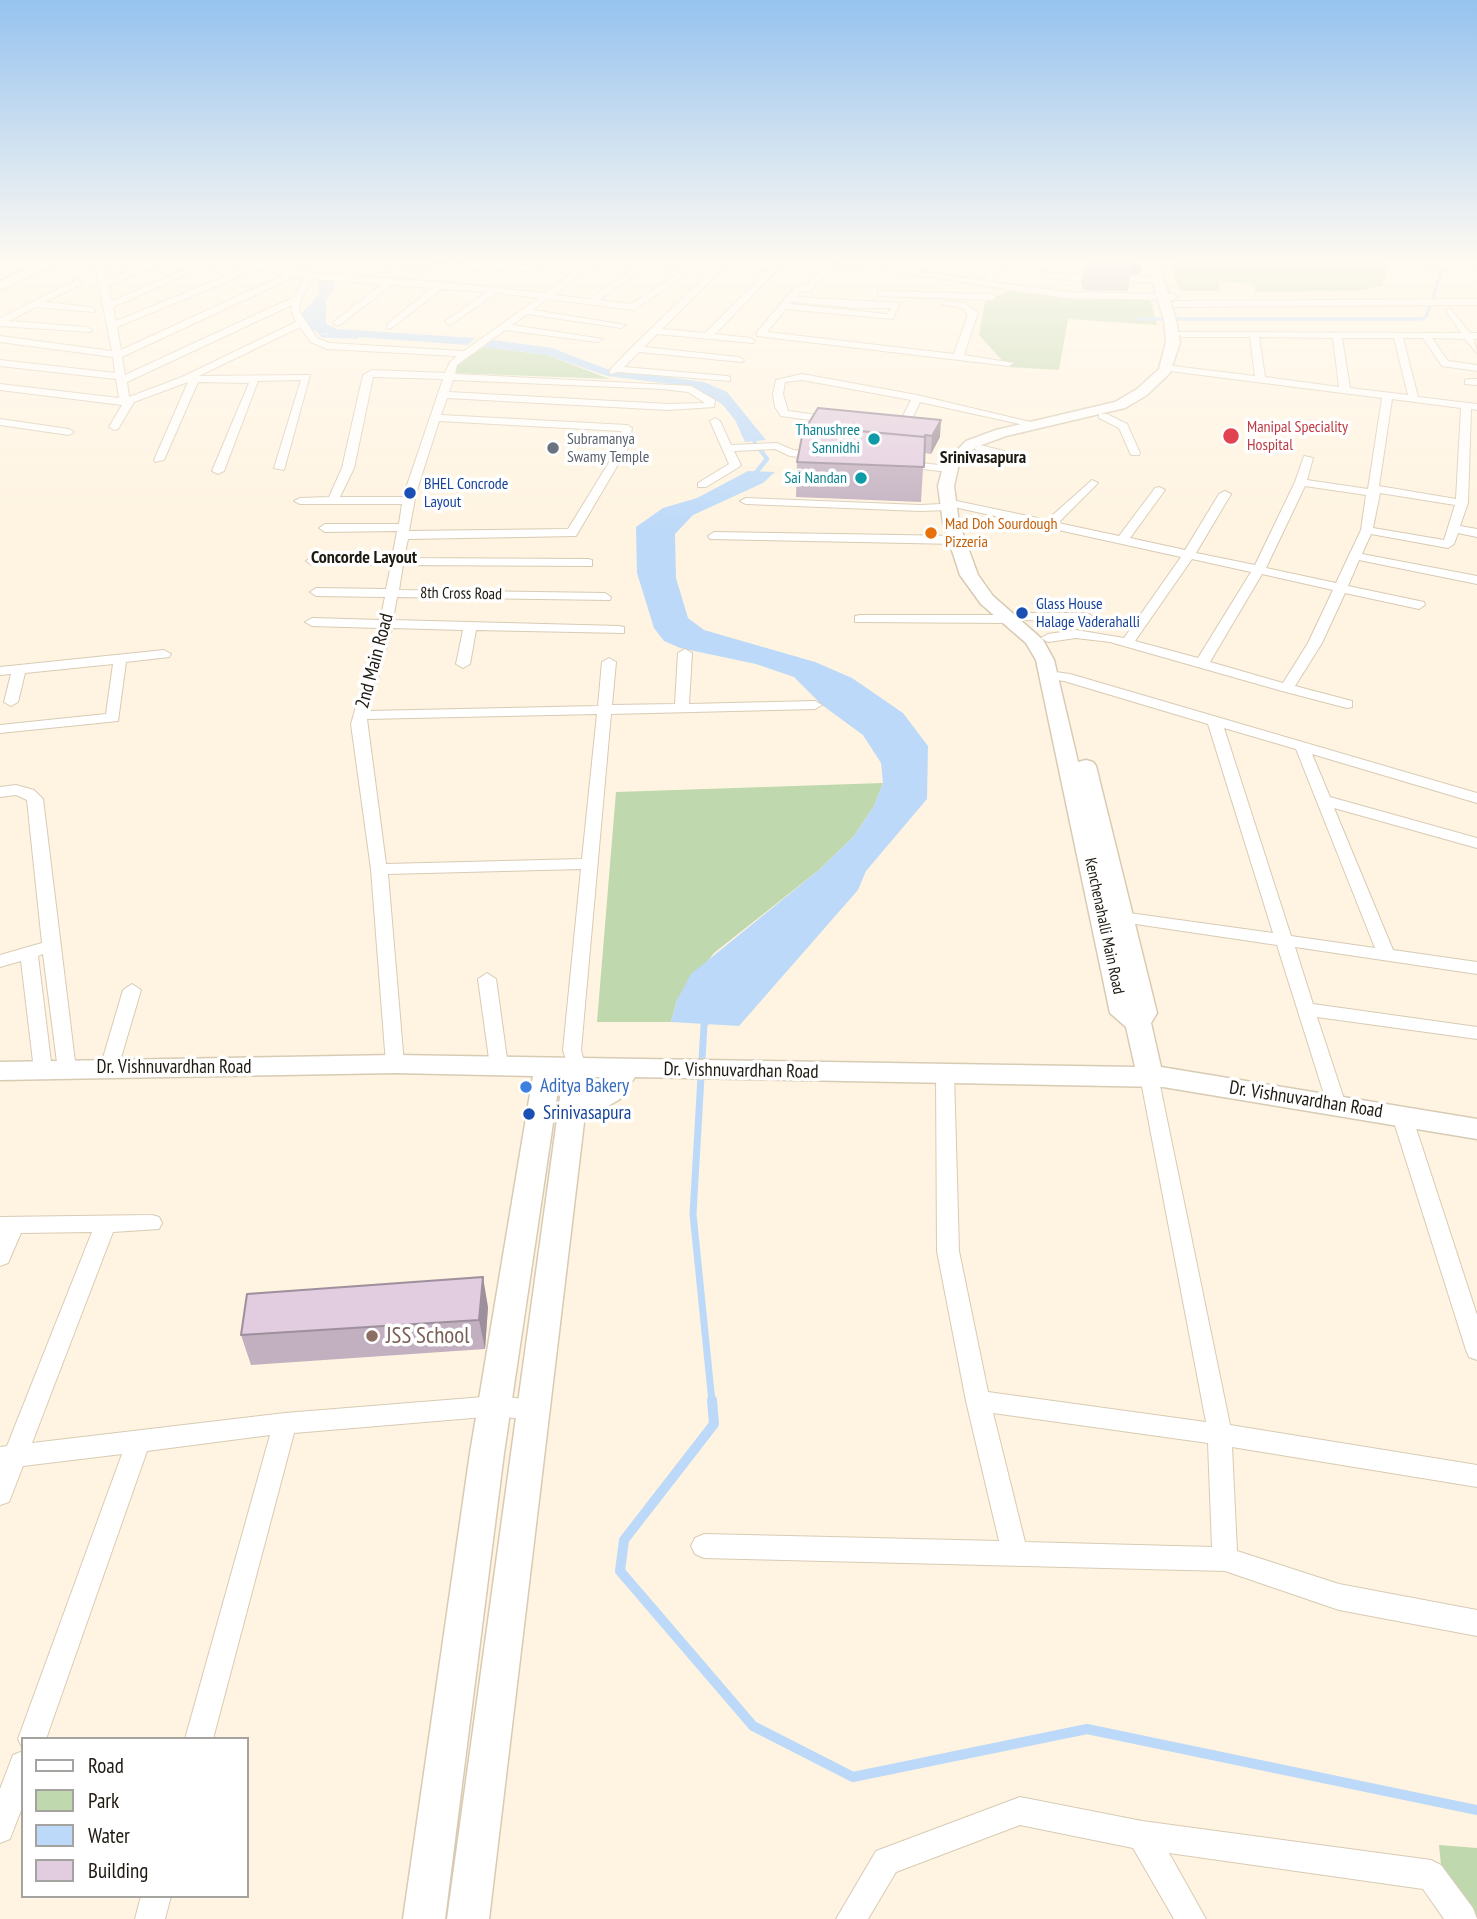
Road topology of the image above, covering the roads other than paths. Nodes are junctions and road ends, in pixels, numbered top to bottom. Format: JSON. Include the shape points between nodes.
{"nodes":[{"id":1,"x":100,"y":353,"type":"edge"},
{"id":2,"x":123,"y":353,"type":"edge"},
{"id":3,"x":178,"y":353,"type":"edge"},
{"id":4,"x":242,"y":353,"type":"edge"},
{"id":5,"x":376,"y":353,"type":"edge"},
{"id":6,"x":468,"y":353,"type":"edge"},
{"id":7,"x":631,"y":353,"type":"edge"},
{"id":8,"x":669,"y":353,"type":"edge"},
{"id":9,"x":920,"y":353,"type":"edge"},
{"id":10,"x":960,"y":353,"type":"edge"},
{"id":11,"x":1172,"y":353,"type":"edge"},
{"id":12,"x":1179,"y":353,"type":"edge"},
{"id":13,"x":1256,"y":353,"type":"edge"},
{"id":14,"x":1340,"y":353,"type":"edge"},
{"id":15,"x":1402,"y":353,"type":"edge"},
{"id":16,"x":1437,"y":353,"type":"edge"},
{"id":17,"x":118,"y":355,"type":"junction"},
{"id":18,"x":958,"y":357,"type":"junction"},
{"id":19,"x":739,"y":360,"type":"dead end"},
{"id":20,"x":0,"y":363,"type":"edge"},
{"id":21,"x":1009,"y":363,"type":"dead end"},
{"id":22,"x":1477,"y":368,"type":"edge"},
{"id":23,"x":1171,"y":369,"type":"junction"},
{"id":24,"x":372,"y":373,"type":"junction"},
{"id":25,"x":450,"y":376,"type":"junction"},
{"id":26,"x":121,"y":378,"type":"junction"},
{"id":27,"x":249,"y":378,"type":"junction"},
{"id":28,"x":190,"y":379,"type":"junction"},
{"id":29,"x":727,"y":379,"type":"dead end"},
{"id":30,"x":1260,"y":380,"type":"junction"},
{"id":31,"x":0,"y":387,"type":"edge"},
{"id":32,"x":1345,"y":391,"type":"junction"},
{"id":33,"x":442,"y":395,"type":"junction"},
{"id":34,"x":1387,"y":396,"type":"junction"},
{"id":35,"x":916,"y":398,"type":"junction"},
{"id":36,"x":1414,"y":399,"type":"junction"},
{"id":37,"x":127,"y":401,"type":"junction"},
{"id":38,"x":1471,"y":406,"type":"edge"},
{"id":39,"x":1103,"y":415,"type":"junction"},
{"id":40,"x":434,"y":418,"type":"junction"},
{"id":41,"x":715,"y":421,"type":"dead end"},
{"id":42,"x":846,"y":421,"type":"edge"},
{"id":43,"x":0,"y":422,"type":"edge"},
{"id":44,"x":885,"y":425,"type":"edge"},
{"id":45,"x":1038,"y":425,"type":"junction"},
{"id":46,"x":114,"y":427,"type":"dead end"},
{"id":47,"x":69,"y":432,"type":"dead end"},
{"id":48,"x":728,"y":448,"type":"junction"},
{"id":49,"x":980,"y":448,"type":"junction"},
{"id":50,"x":1135,"y":453,"type":"dead end"},
{"id":51,"x":1012,"y":456,"type":"dead end"},
{"id":52,"x":836,"y":458,"type":"edge"},
{"id":53,"x":1308,"y":458,"type":"dead end"},
{"id":54,"x":159,"y":460,"type":"dead end"},
{"id":55,"x":889,"y":463,"type":"edge"},
{"id":56,"x":280,"y":468,"type":"dead end"},
{"id":57,"x":949,"y":469,"type":"junction"},
{"id":58,"x":218,"y":471,"type":"dead end"},
{"id":59,"x":1300,"y":482,"type":"junction"},
{"id":60,"x":1092,"y":483,"type":"dead end"},
{"id":61,"x":702,"y":485,"type":"dead end"},
{"id":62,"x":1159,"y":490,"type":"dead end"},
{"id":63,"x":1374,"y":491,"type":"junction"},
{"id":64,"x":1225,"y":494,"type":"dead end"},
{"id":65,"x":300,"y":500,"type":"dead end"},
{"id":66,"x":333,"y":500,"type":"junction"},
{"id":67,"x":409,"y":501,"type":"junction"},
{"id":68,"x":746,"y":501,"type":"dead end"},
{"id":69,"x":1462,"y":503,"type":"junction"},
{"id":70,"x":952,"y":504,"type":"junction"},
{"id":71,"x":1051,"y":523,"type":"junction"},
{"id":72,"x":325,"y":528,"type":"dead end"},
{"id":73,"x":1454,"y":529,"type":"junction"},
{"id":74,"x":1367,"y":530,"type":"junction"},
{"id":75,"x":403,"y":531,"type":"junction"},
{"id":76,"x":1477,"y":533,"type":"edge"},
{"id":77,"x":714,"y":536,"type":"dead end"},
{"id":78,"x":1123,"y":539,"type":"junction"},
{"id":79,"x":957,"y":540,"type":"junction"},
{"id":80,"x":1189,"y":554,"type":"junction"},
{"id":81,"x":1355,"y":556,"type":"junction"},
{"id":82,"x":399,"y":560,"type":"junction"},
{"id":83,"x":312,"y":561,"type":"dead end"},
{"id":84,"x":588,"y":563,"type":"dead end"},
{"id":85,"x":1259,"y":569,"type":"junction"},
{"id":86,"x":1477,"y":580,"type":"edge"},
{"id":87,"x":1340,"y":587,"type":"junction"},
{"id":88,"x":316,"y":592,"type":"dead end"},
{"id":89,"x":393,"y":593,"type":"junction"},
{"id":90,"x":605,"y":597,"type":"dead end"},
{"id":91,"x":1419,"y":606,"type":"dead end"},
{"id":92,"x":1087,"y":617,"type":"dead end"},
{"id":93,"x":1016,"y":618,"type":"junction"},
{"id":94,"x":860,"y":619,"type":"dead end"},
{"id":95,"x":312,"y":622,"type":"dead end"},
{"id":96,"x":386,"y":625,"type":"junction"},
{"id":97,"x":470,"y":627,"type":"junction"},
{"id":98,"x":619,"y":630,"type":"dead end"},
{"id":99,"x":1048,"y":638,"type":"junction"},
{"id":100,"x":1127,"y":643,"type":"junction"},
{"id":101,"x":685,"y":653,"type":"dead end"},
{"id":102,"x":164,"y":654,"type":"dead end"},
{"id":103,"x":120,"y":659,"type":"junction"},
{"id":104,"x":610,"y":662,"type":"dead end"},
{"id":105,"x":1202,"y":663,"type":"junction"},
{"id":106,"x":463,"y":664,"type":"dead end"},
{"id":107,"x":19,"y":669,"type":"junction"},
{"id":108,"x":0,"y":671,"type":"edge"},
{"id":109,"x":1057,"y":676,"type":"junction"},
{"id":110,"x":1287,"y":688,"type":"junction"},
{"id":111,"x":11,"y":702,"type":"dead end"},
{"id":112,"x":1348,"y":704,"type":"dead end"},
{"id":113,"x":815,"y":705,"type":"dead end"},
{"id":114,"x":682,"y":708,"type":"junction"},
{"id":115,"x":605,"y":710,"type":"junction"},
{"id":116,"x":360,"y":715,"type":"junction"},
{"id":117,"x":1215,"y":722,"type":"junction"},
{"id":118,"x":0,"y":729,"type":"edge"},
{"id":119,"x":1302,"y":747,"type":"junction"},
{"id":120,"x":0,"y":792,"type":"edge"},
{"id":121,"x":1477,"y":798,"type":"edge"},
{"id":122,"x":1324,"y":800,"type":"junction"},
{"id":123,"x":1477,"y":843,"type":"edge"},
{"id":124,"x":589,"y":864,"type":"junction"},
{"id":125,"x":379,"y":869,"type":"junction"},
{"id":126,"x":1122,"y":918,"type":"junction"},
{"id":127,"x":1285,"y":940,"type":"junction"},
{"id":128,"x":51,"y":946,"type":"junction"},
{"id":129,"x":29,"y":953,"type":"junction"},
{"id":130,"x":1386,"y":954,"type":"junction"},
{"id":131,"x":0,"y":961,"type":"edge"},
{"id":132,"x":1477,"y":968,"type":"edge"},
{"id":133,"x":487,"y":979,"type":"dead end"},
{"id":134,"x":132,"y":990,"type":"dead end"},
{"id":135,"x":1307,"y":1009,"type":"junction"},
{"id":136,"x":1138,"y":1023,"type":"junction"},
{"id":137,"x":1477,"y":1033,"type":"edge"},
{"id":138,"x":566,"y":1062,"type":"junction"},
{"id":139,"x":395,"y":1064,"type":"junction"},
{"id":140,"x":499,"y":1066,"type":"junction"},
{"id":141,"x":109,"y":1069,"type":"junction"},
{"id":142,"x":55,"y":1070,"type":"junction"},
{"id":143,"x":624,"y":1070,"type":"junction"},
{"id":144,"x":0,"y":1071,"type":"edge"},
{"id":145,"x":945,"y":1073,"type":"junction"},
{"id":146,"x":1150,"y":1076,"type":"junction"},
{"id":147,"x":1336,"y":1105,"type":"junction"},
{"id":148,"x":572,"y":1107,"type":"junction"},
{"id":149,"x":1402,"y":1116,"type":"junction"},
{"id":150,"x":1477,"y":1129,"type":"edge"},
{"id":151,"x":106,"y":1223,"type":"junction"},
{"id":152,"x":152,"y":1223,"type":"dead end"},
{"id":153,"x":7,"y":1225,"type":"edge"},
{"id":154,"x":0,"y":1257,"type":"edge"},
{"id":155,"x":1477,"y":1350,"type":"edge"},
{"id":156,"x":978,"y":1401,"type":"junction"},
{"id":157,"x":496,"y":1406,"type":"junction"},
{"id":158,"x":533,"y":1410,"type":"junction"},
{"id":159,"x":285,"y":1423,"type":"junction"},
{"id":160,"x":1220,"y":1434,"type":"junction"},
{"id":161,"x":138,"y":1442,"type":"junction"},
{"id":162,"x":8,"y":1457,"type":"edge"},
{"id":163,"x":1477,"y":1476,"type":"edge"},
{"id":164,"x":0,"y":1494,"type":"edge"},
{"id":165,"x":704,"y":1546,"type":"dead end"},
{"id":166,"x":1015,"y":1554,"type":"junction"},
{"id":167,"x":1225,"y":1559,"type":"junction"},
{"id":168,"x":1477,"y":1623,"type":"edge"},
{"id":169,"x":33,"y":1737,"type":"edge"},
{"id":170,"x":200,"y":1737,"type":"edge"},
{"id":171,"x":21,"y":1771,"type":"edge"},
{"id":172,"x":0,"y":1829,"type":"edge"},
{"id":173,"x":1142,"y":1835,"type":"junction"},
{"id":174,"x":155,"y":1898,"type":"edge"},
{"id":175,"x":150,"y":1919,"type":"edge"},
{"id":176,"x":424,"y":1919,"type":"edge"},
{"id":177,"x":468,"y":1919,"type":"edge"},
{"id":178,"x":851,"y":1919,"type":"edge"},
{"id":179,"x":1191,"y":1919,"type":"edge"},
{"id":180,"x":1462,"y":1919,"type":"edge"}],
"edges":[{"from":1,"to":17,"type":"street"},
{"from":2,"to":17,"type":"street"},
{"from":3,"to":26,"type":"street"},
{"from":4,"to":28,"type":"street"},
{"from":5,"to":24,"type":"street"},
{"from":6,"to":25,"type":"street","name":"2nd Main Road","via":[[453,364]]},
{"from":7,"to":29,"type":"street","via":[[614,370]]},
{"from":8,"to":19,"type":"street"},
{"from":9,"to":18,"type":"street"},
{"from":10,"to":18,"type":"street"},
{"from":11,"to":23,"type":"main road"},
{"from":12,"to":23,"type":"main road"},
{"from":13,"to":30,"type":"street"},
{"from":14,"to":32,"type":"street"},
{"from":15,"to":36,"type":"street"},
{"from":16,"to":22,"type":"street","via":[[1445,364]]},
{"from":17,"to":26,"type":"street"},
{"from":18,"to":21,"type":"street"},
{"from":20,"to":26,"type":"street"},
{"from":23,"to":30,"type":"street"},
{"from":23,"to":39,"type":"main road","via":[[1141,403]]},
{"from":23,"to":45,"type":"main road","via":[[1130,401]]},
{"from":24,"to":25,"type":"street"},
{"from":24,"to":66,"type":"street","via":[[348,468]]},
{"from":25,"to":33,"type":"street","name":"2nd Main Road"},
{"from":25,"to":33,"type":"street","via":[[662,386],[691,389],[711,402],[668,407]]},
{"from":26,"to":37,"type":"street"},
{"from":27,"to":28,"type":"street"},
{"from":27,"to":56,"type":"street","via":[[307,377]]},
{"from":27,"to":58,"type":"street","via":[[254,382]]},
{"from":28,"to":37,"type":"street"},
{"from":28,"to":54,"type":"street"},
{"from":30,"to":32,"type":"street"},
{"from":31,"to":37,"type":"street"},
{"from":32,"to":34,"type":"street"},
{"from":33,"to":40,"type":"street","name":"2nd Main Road"},
{"from":34,"to":36,"type":"street"},
{"from":34,"to":63,"type":"street"},
{"from":35,"to":42,"type":"street","via":[[802,377],[786,377],[778,385],[785,414]]},
{"from":35,"to":44,"type":"street","via":[[904,425]]},
{"from":35,"to":45,"type":"street"},
{"from":36,"to":38,"type":"street"},
{"from":37,"to":46,"type":"street"},
{"from":38,"to":69,"type":"street"},
{"from":39,"to":49,"type":"main road"},
{"from":39,"to":50,"type":"street","via":[[1123,426]]},
{"from":40,"to":67,"type":"street","name":"2nd Main Road"},
{"from":40,"to":75,"type":"street","via":[[627,428],[624,446],[572,533]]},
{"from":41,"to":48,"type":"street"},
{"from":43,"to":47,"type":"street"},
{"from":45,"to":57,"type":"main road","via":[[971,444]]},
{"from":48,"to":52,"type":"street","via":[[777,446],[790,453]]},
{"from":48,"to":61,"type":"street","via":[[735,465]]},
{"from":49,"to":51,"type":"street"},
{"from":49,"to":70,"type":"main road","name":"Kenchenahalli Main Road","via":[[961,472]]},
{"from":53,"to":59,"type":"street"},
{"from":55,"to":57,"type":"street"},
{"from":57,"to":70,"type":"main road","name":"Kenchenahalli Main Road"},
{"from":59,"to":63,"type":"street"},
{"from":59,"to":85,"type":"street"},
{"from":60,"to":71,"type":"street"},
{"from":62,"to":78,"type":"street"},
{"from":63,"to":69,"type":"street"},
{"from":63,"to":74,"type":"street"},
{"from":64,"to":80,"type":"street"},
{"from":65,"to":66,"type":"street"},
{"from":66,"to":67,"type":"street"},
{"from":67,"to":75,"type":"street","name":"2nd Main Road"},
{"from":68,"to":70,"type":"street","via":[[920,508]]},
{"from":69,"to":73,"type":"street"},
{"from":70,"to":71,"type":"street"},
{"from":70,"to":79,"type":"main road","name":"Kenchenahalli Main Road"},
{"from":70,"to":93,"type":"main road","name":"Kenchenahalli Main Road","via":[[965,523],[984,574]]},
{"from":71,"to":78,"type":"street"},
{"from":72,"to":75,"type":"street"},
{"from":73,"to":74,"type":"street","via":[[1448,544]]},
{"from":73,"to":76,"type":"street"},
{"from":74,"to":81,"type":"street"},
{"from":75,"to":82,"type":"street","name":"2nd Main Road"},
{"from":77,"to":79,"type":"street"},
{"from":78,"to":80,"type":"street"},
{"from":79,"to":93,"type":"main road","name":"Kenchenahalli Main Road","via":[[969,575],[987,600]]},
{"from":80,"to":85,"type":"street"},
{"from":80,"to":100,"type":"street"},
{"from":81,"to":86,"type":"street"},
{"from":81,"to":87,"type":"street"},
{"from":82,"to":83,"type":"street"},
{"from":82,"to":84,"type":"street"},
{"from":82,"to":89,"type":"street","name":"2nd Main Road"},
{"from":85,"to":87,"type":"street"},
{"from":85,"to":105,"type":"street"},
{"from":87,"to":91,"type":"street"},
{"from":87,"to":110,"type":"street","via":[[1315,643]]},
{"from":88,"to":89,"type":"street","name":"8th Cross Road"},
{"from":89,"to":90,"type":"street","name":"8th Cross Road"},
{"from":89,"to":96,"type":"street","name":"2nd Main Road"},
{"from":92,"to":93,"type":"street"},
{"from":93,"to":94,"type":"street"},
{"from":93,"to":99,"type":"main road","name":"Kenchenahalli Main Road"},
{"from":93,"to":109,"type":"main road","name":"Kenchenahalli Main Road"},
{"from":95,"to":96,"type":"street"},
{"from":96,"to":97,"type":"street"},
{"from":96,"to":116,"type":"street","name":"2nd Main Road"},
{"from":97,"to":98,"type":"street"},
{"from":97,"to":106,"type":"street"},
{"from":99,"to":100,"type":"street","via":[[1076,634]]},
{"from":99,"to":109,"type":"main road","name":"Kenchenahalli Main Road","via":[[1058,653]]},
{"from":100,"to":105,"type":"street"},
{"from":101,"to":114,"type":"street"},
{"from":102,"to":103,"type":"street"},
{"from":103,"to":107,"type":"street"},
{"from":103,"to":118,"type":"street","via":[[113,718]]},
{"from":104,"to":115,"type":"street"},
{"from":105,"to":110,"type":"street"},
{"from":107,"to":108,"type":"street"},
{"from":107,"to":111,"type":"street"},
{"from":109,"to":117,"type":"street"},
{"from":109,"to":126,"type":"main road","name":"Kenchenahalli Main Road"},
{"from":109,"to":136,"type":"main road","name":"Kenchenahalli Main Road","via":[[1123,1013]]},
{"from":110,"to":112,"type":"street"},
{"from":113,"to":114,"type":"street"},
{"from":114,"to":115,"type":"street"},
{"from":115,"to":116,"type":"street"},
{"from":115,"to":124,"type":"street"},
{"from":116,"to":125,"type":"street","name":"2nd Main Road"},
{"from":117,"to":119,"type":"street"},
{"from":117,"to":127,"type":"street"},
{"from":119,"to":121,"type":"street"},
{"from":119,"to":122,"type":"street"},
{"from":120,"to":128,"type":"street","via":[[16,790],[36,799]]},
{"from":122,"to":123,"type":"street"},
{"from":122,"to":130,"type":"street"},
{"from":124,"to":125,"type":"street"},
{"from":124,"to":138,"type":"street"},
{"from":125,"to":139,"type":"street","name":"2nd Main Road"},
{"from":126,"to":127,"type":"street"},
{"from":126,"to":136,"type":"main road","name":"Kenchenahalli Main Road","via":[[1144,1013]]},
{"from":127,"to":130,"type":"street"},
{"from":127,"to":135,"type":"street"},
{"from":128,"to":129,"type":"street"},
{"from":128,"to":142,"type":"street"},
{"from":129,"to":131,"type":"street"},
{"from":129,"to":142,"type":"street"},
{"from":130,"to":132,"type":"street"},
{"from":133,"to":140,"type":"street"},
{"from":134,"to":141,"type":"street"},
{"from":135,"to":137,"type":"street"},
{"from":135,"to":147,"type":"street"},
{"from":136,"to":146,"type":"main road"},
{"from":138,"to":140,"type":"main road","name":"Dr. Vishnuvardhan Road"},
{"from":138,"to":143,"type":"main road","name":"Dr. Vishnuvardhan Road"},
{"from":138,"to":148,"type":"main road"},
{"from":138,"to":157,"type":"main road"},
{"from":139,"to":140,"type":"main road","name":"Dr. Vishnuvardhan Road"},
{"from":139,"to":141,"type":"main road","name":"Dr. Vishnuvardhan Road"},
{"from":141,"to":142,"type":"main road","name":"Dr. Vishnuvardhan Road"},
{"from":142,"to":144,"type":"main road","name":"Dr. Vishnuvardhan Road"},
{"from":143,"to":145,"type":"main road","name":"Dr. Vishnuvardhan Road"},
{"from":143,"to":148,"type":"main road","via":[[617,1085],[602,1098]]},
{"from":145,"to":146,"type":"main road","name":"Dr. Vishnuvardhan Road"},
{"from":145,"to":156,"type":"street","via":[[948,1251]]},
{"from":146,"to":147,"type":"main road","name":"Dr. Vishnuvardhan Road"},
{"from":146,"to":160,"type":"street"},
{"from":147,"to":149,"type":"main road","name":"Dr. Vishnuvardhan Road"},
{"from":148,"to":158,"type":"main road"},
{"from":149,"to":150,"type":"main road","name":"Dr. Vishnuvardhan Road"},
{"from":149,"to":155,"type":"street"},
{"from":151,"to":152,"type":"street"},
{"from":151,"to":153,"type":"street"},
{"from":151,"to":162,"type":"street"},
{"from":153,"to":154,"type":"street"},
{"from":156,"to":160,"type":"street"},
{"from":156,"to":166,"type":"street"},
{"from":157,"to":158,"type":"street"},
{"from":157,"to":159,"type":"street"},
{"from":157,"to":176,"type":"main road"},
{"from":158,"to":177,"type":"main road"},
{"from":159,"to":161,"type":"street"},
{"from":159,"to":170,"type":"street"},
{"from":160,"to":163,"type":"street"},
{"from":160,"to":167,"type":"street"},
{"from":161,"to":162,"type":"street"},
{"from":161,"to":169,"type":"street"},
{"from":162,"to":164,"type":"street"},
{"from":165,"to":166,"type":"street"},
{"from":166,"to":167,"type":"street"},
{"from":167,"to":168,"type":"street","via":[[1339,1597]]},
{"from":171,"to":172,"type":"street"},
{"from":173,"to":178,"type":"street","via":[[1020,1811],[886,1861]]},
{"from":173,"to":179,"type":"street"},
{"from":173,"to":180,"type":"street","via":[[1431,1875]]},
{"from":174,"to":175,"type":"street"}]}
